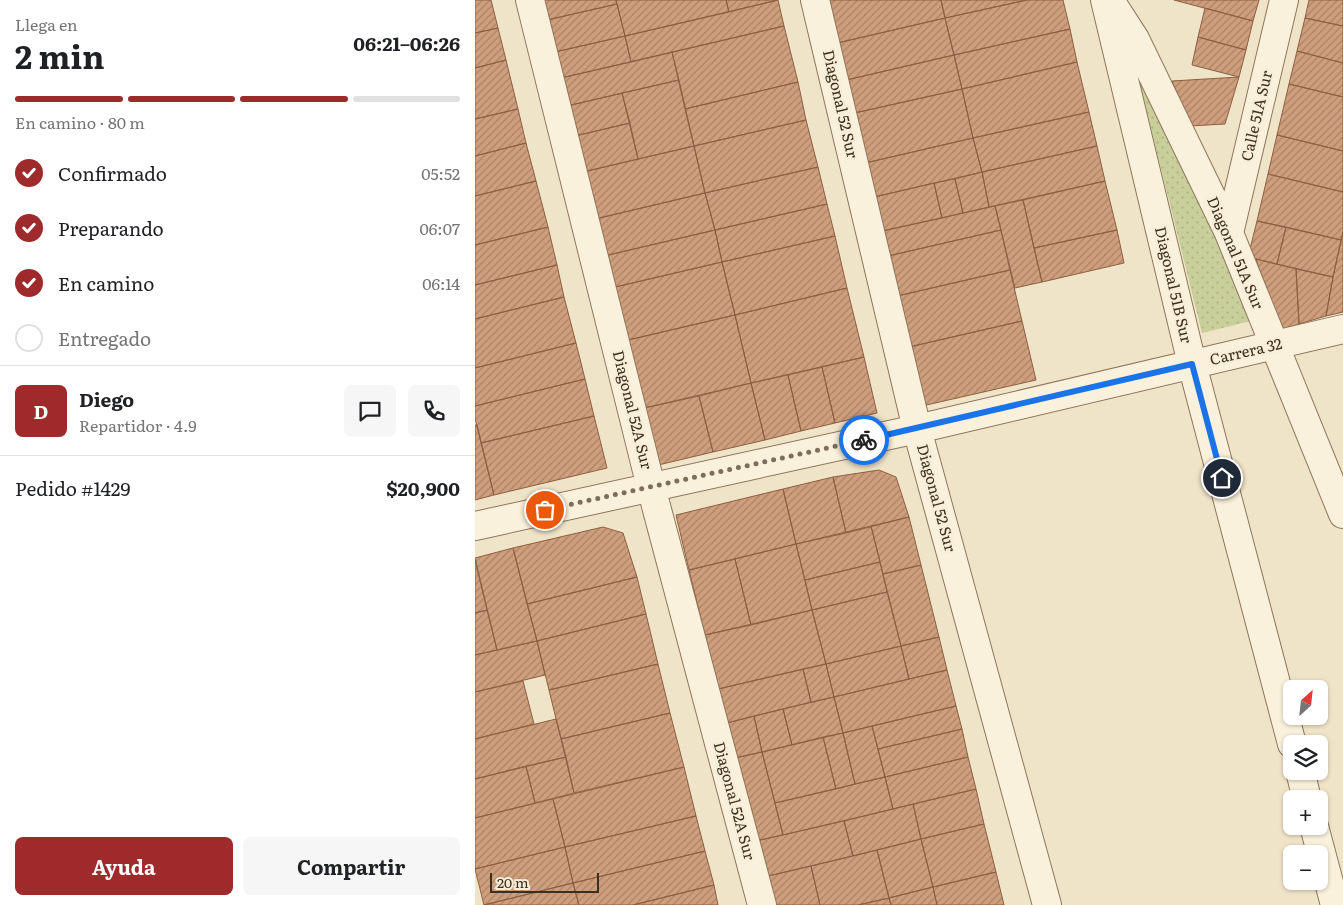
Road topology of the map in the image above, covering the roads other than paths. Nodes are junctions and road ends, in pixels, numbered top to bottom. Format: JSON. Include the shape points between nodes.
{"nodes":[{"id":1,"x":530,"y":0,"type":"edge"},
{"id":2,"x":815,"y":0,"type":"edge"},
{"id":3,"x":1105,"y":0,"type":"edge"},
{"id":4,"x":1109,"y":0,"type":"edge"},
{"id":5,"x":1284,"y":0,"type":"edge"},
{"id":6,"x":1229,"y":233,"type":"junction"},
{"id":7,"x":1343,"y":329,"type":"edge"},
{"id":8,"x":1275,"y":345,"type":"junction"},
{"id":9,"x":1192,"y":364,"type":"junction"},
{"id":10,"x":917,"y":429,"type":"junction"},
{"id":11,"x":651,"y":487,"type":"junction"},
{"id":12,"x":1343,"y":514,"type":"edge"},
{"id":13,"x":475,"y":526,"type":"edge"},
{"id":14,"x":1290,"y":735,"type":"edge"},
{"id":15,"x":1316,"y":835,"type":"edge"},
{"id":16,"x":761,"y":905,"type":"edge"},
{"id":17,"x":1047,"y":905,"type":"edge"},
{"id":18,"x":1335,"y":905,"type":"edge"}],
"edges":[{"from":1,"to":11,"type":"street","name":"Diagonal 52A Sur"},
{"from":2,"to":10,"type":"street","name":"Diagonal 52 Sur"},
{"from":3,"to":9,"type":"street","name":"Diagonal 51B Sur"},
{"from":4,"to":6,"type":"street","name":"Diagonal 51A Sur","via":[[1135,39]]},
{"from":5,"to":6,"type":"street","name":"Calle 51A Sur"},
{"from":6,"to":8,"type":"street","name":"Diagonal 51A Sur"},
{"from":7,"to":8,"type":"street","name":"Carrera 32"},
{"from":8,"to":9,"type":"street","name":"Carrera 32"},
{"from":8,"to":12,"type":"street","name":"Diagonal 51A Sur"},
{"from":9,"to":10,"type":"street","name":"Carrera 32"},
{"from":9,"to":14,"type":"street","name":"Diagonal 51B Sur"},
{"from":10,"to":11,"type":"street","name":"Carrera 32"},
{"from":10,"to":17,"type":"street","name":"Diagonal 52 Sur"},
{"from":11,"to":13,"type":"street","name":"Carrera 32"},
{"from":11,"to":16,"type":"street","name":"Diagonal 52A Sur"},
{"from":15,"to":18,"type":"street"}]}
